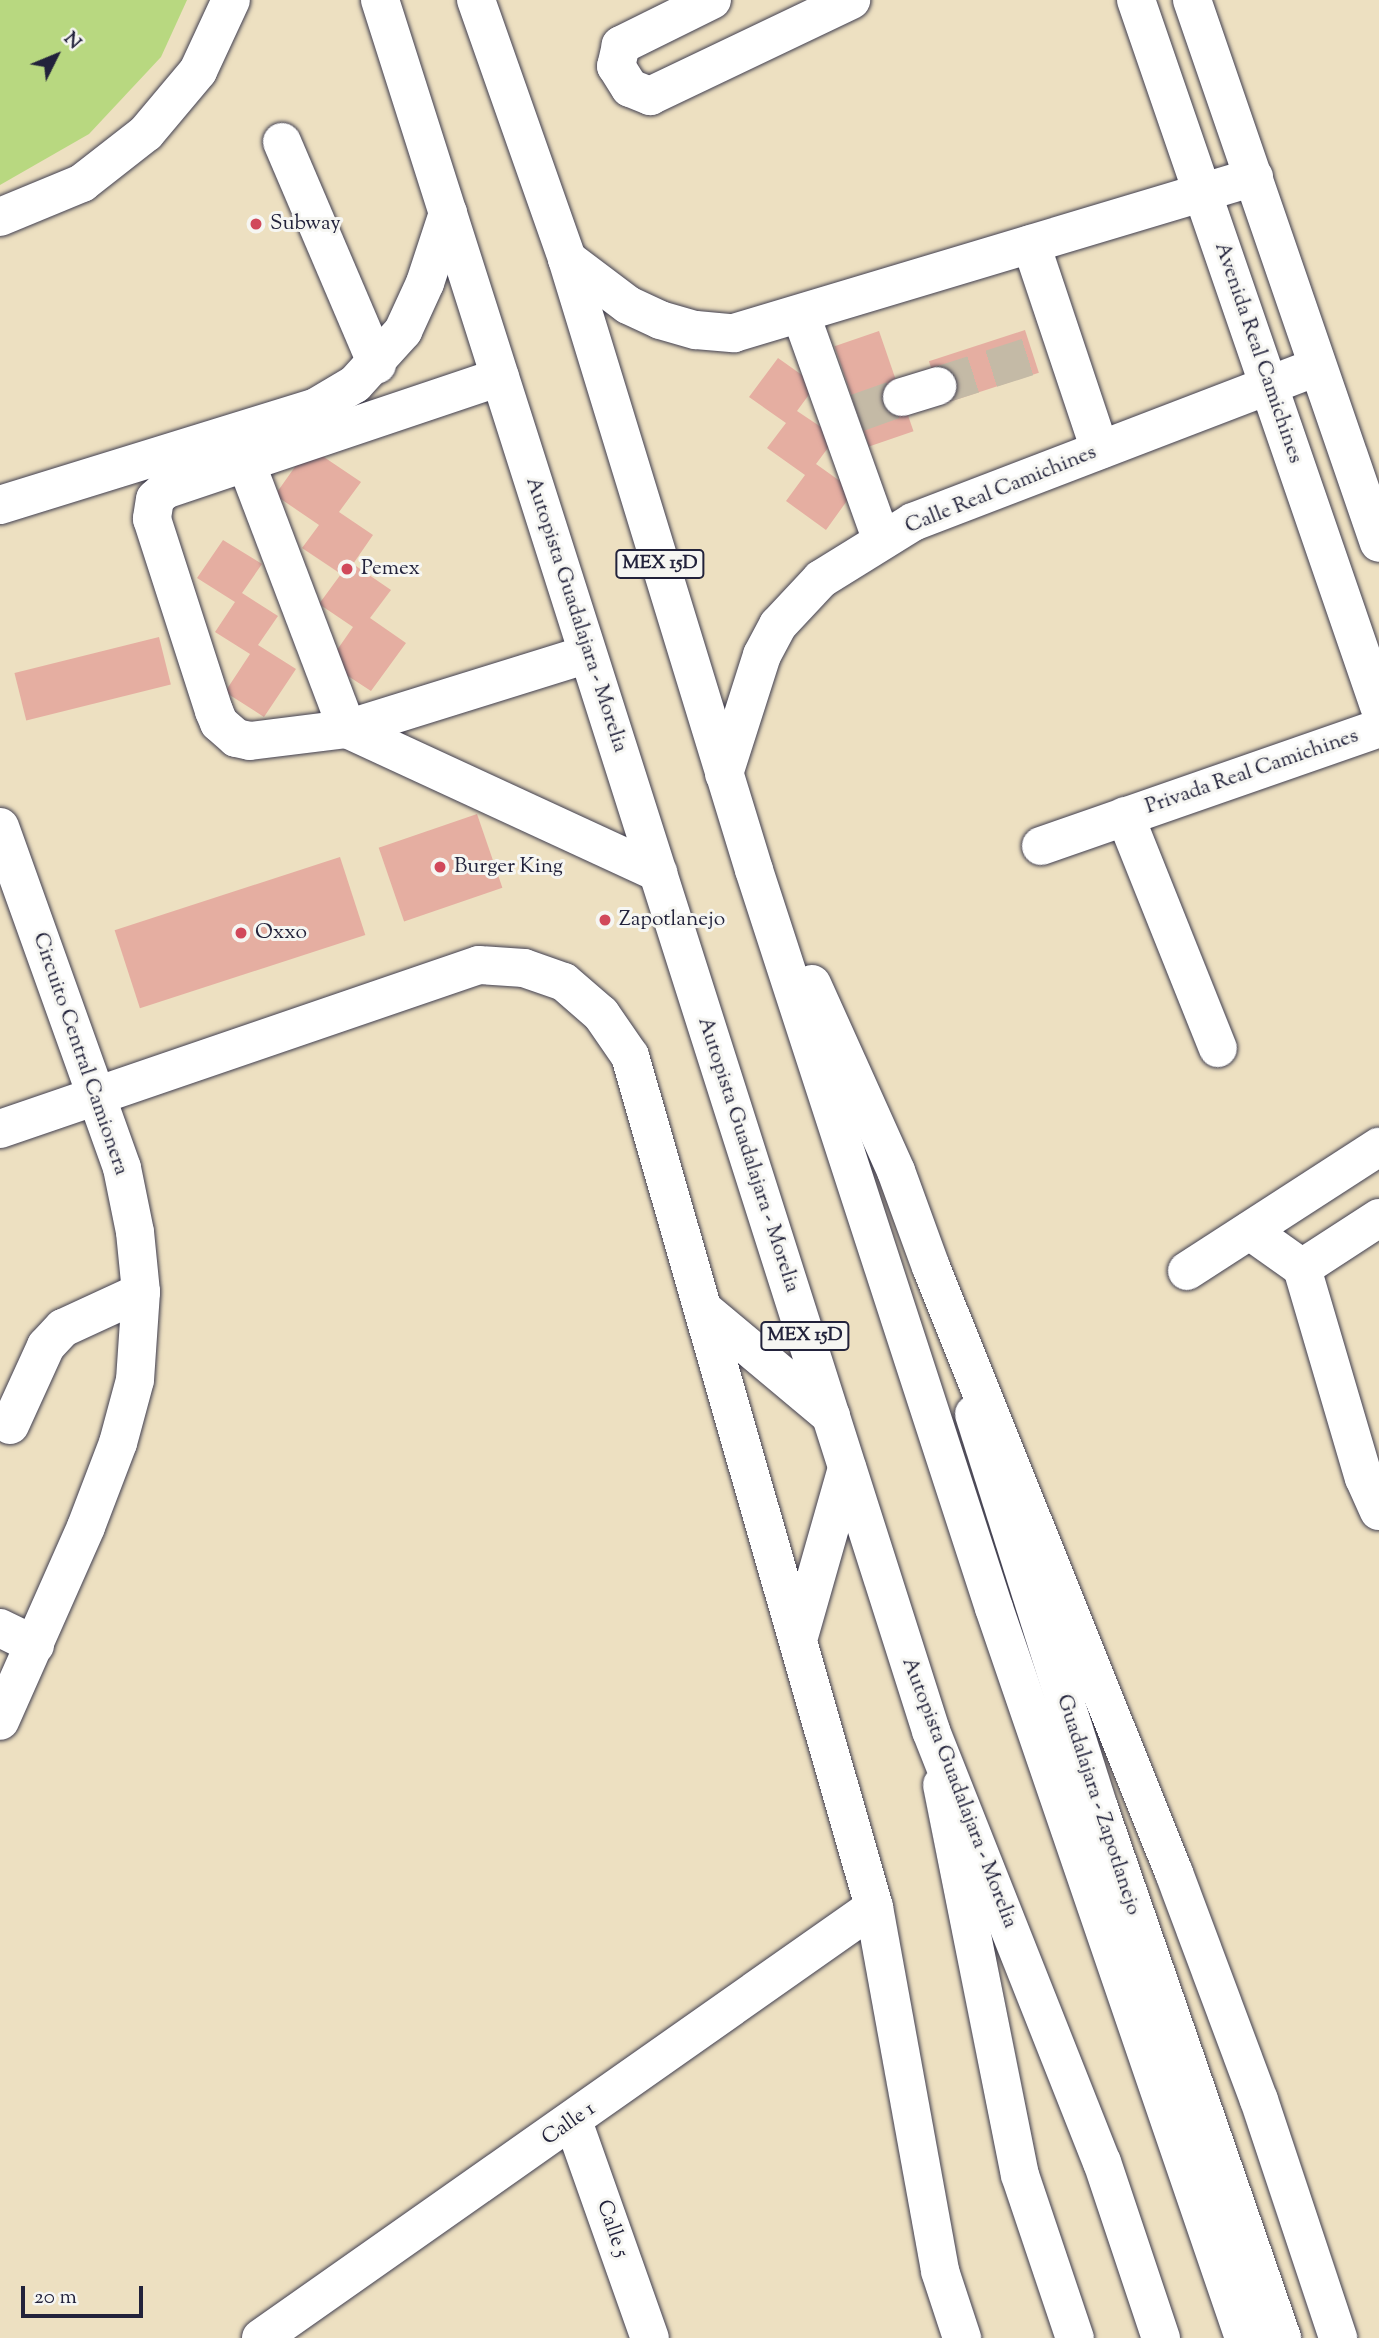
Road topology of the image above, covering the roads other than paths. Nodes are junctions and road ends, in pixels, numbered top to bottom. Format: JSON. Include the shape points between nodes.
{"nodes":[{"id":1,"x":230,"y":0,"type":"edge"},
{"id":2,"x":380,"y":0,"type":"edge"},
{"id":3,"x":476,"y":0,"type":"edge"},
{"id":4,"x":712,"y":0,"type":"edge"},
{"id":5,"x":851,"y":0,"type":"edge"},
{"id":6,"x":1136,"y":0,"type":"edge"},
{"id":7,"x":1192,"y":0,"type":"edge"},
{"id":8,"x":282,"y":142,"type":"dead end"},
{"id":9,"x":1254,"y":177,"type":"junction"},
{"id":10,"x":1204,"y":193,"type":"junction"},
{"id":11,"x":448,"y":213,"type":"junction"},
{"id":12,"x":0,"y":217,"type":"edge"},
{"id":13,"x":1031,"y":244,"type":"junction"},
{"id":14,"x":567,"y":258,"type":"junction"},
{"id":15,"x":801,"y":315,"type":"junction"},
{"id":16,"x":377,"y":365,"type":"junction"},
{"id":17,"x":1318,"y":366,"type":"junction"},
{"id":18,"x":500,"y":377,"type":"junction"},
{"id":19,"x":1268,"y":386,"type":"junction"},
{"id":20,"x":1100,"y":450,"type":"junction"},
{"id":21,"x":245,"y":460,"type":"junction"},
{"id":22,"x":0,"y":505,"type":"edge"},
{"id":23,"x":881,"y":539,"type":"junction"},
{"id":24,"x":1379,"y":543,"type":"edge"},
{"id":25,"x":589,"y":654,"type":"junction"},
{"id":26,"x":1379,"y":706,"type":"edge"},
{"id":27,"x":1379,"y":728,"type":"edge"},
{"id":28,"x":347,"y":729,"type":"junction"},
{"id":29,"x":724,"y":775,"type":"junction"},
{"id":30,"x":1125,"y":816,"type":"junction"},
{"id":31,"x":0,"y":827,"type":"edge"},
{"id":32,"x":1041,"y":846,"type":"dead end"},
{"id":33,"x":754,"y":870,"type":"junction"},
{"id":34,"x":658,"y":873,"type":"junction"},
{"id":35,"x":1219,"y":1048,"type":"dead end"},
{"id":36,"x":99,"y":1095,"type":"junction"},
{"id":37,"x":0,"y":1129,"type":"edge"},
{"id":38,"x":1379,"y":1147,"type":"edge"},
{"id":39,"x":1379,"y":1218,"type":"edge"},
{"id":40,"x":1250,"y":1231,"type":"junction"},
{"id":41,"x":931,"y":1267,"type":"junction"},
{"id":42,"x":1302,"y":1268,"type":"junction"},
{"id":43,"x":1187,"y":1271,"type":"dead end"},
{"id":44,"x":141,"y":1292,"type":"junction"},
{"id":45,"x":703,"y":1308,"type":"junction"},
{"id":46,"x":831,"y":1416,"type":"junction"},
{"id":47,"x":10,"y":1425,"type":"dead end"},
{"id":48,"x":847,"y":1468,"type":"junction"},
{"id":49,"x":1379,"y":1511,"type":"edge"},
{"id":50,"x":0,"y":1629,"type":"edge"},
{"id":51,"x":798,"y":1640,"type":"junction"},
{"id":52,"x":35,"y":1645,"type":"junction"},
{"id":53,"x":0,"y":1721,"type":"edge"},
{"id":54,"x":931,"y":1731,"type":"junction"},
{"id":55,"x":874,"y":1907,"type":"junction"},
{"id":56,"x":573,"y":2121,"type":"junction"},
{"id":57,"x":261,"y":2338,"type":"edge"},
{"id":58,"x":650,"y":2338,"type":"edge"},
{"id":59,"x":962,"y":2338,"type":"edge"},
{"id":60,"x":1075,"y":2338,"type":"edge"},
{"id":61,"x":1161,"y":2338,"type":"edge"},
{"id":62,"x":1244,"y":2338,"type":"edge"},
{"id":63,"x":1282,"y":2338,"type":"edge"},
{"id":64,"x":1338,"y":2338,"type":"edge"}],
"edges":[{"from":1,"to":12,"type":"main road","via":[[198,71],[146,133],[82,183]]},
{"from":2,"to":11,"type":"main road","name":"Autopista Guadalajara - Morelia","number":"MEX 15D"},
{"from":3,"to":14,"type":"main road","number":"MEX 15D"},
{"from":4,"to":5,"type":"main road","via":[[621,45],[616,66],[629,88],[650,96]]},
{"from":6,"to":10,"type":"main road","name":"Avenida Real Camichines"},
{"from":7,"to":9,"type":"main road"},
{"from":8,"to":16,"type":"main road"},
{"from":9,"to":10,"type":"main road"},
{"from":9,"to":17,"type":"main road"},
{"from":10,"to":13,"type":"main road"},
{"from":10,"to":19,"type":"main road","name":"Avenida Real Camichines"},
{"from":11,"to":16,"type":"main road","via":[[414,307]]},
{"from":11,"to":18,"type":"main road","name":"Autopista Guadalajara - Morelia","number":"MEX 15D"},
{"from":13,"to":15,"type":"main road"},
{"from":13,"to":20,"type":"main road","via":[[1049,349]]},
{"from":14,"to":15,"type":"main road","via":[[628,304],[696,330],[734,333]]},
{"from":14,"to":29,"type":"main road","number":"MEX 15D"},
{"from":15,"to":23,"type":"main road","via":[[848,416]]},
{"from":16,"to":22,"type":"main road","via":[[316,407]]},
{"from":17,"to":19,"type":"main road","name":"Calle Real Camichines"},
{"from":17,"to":24,"type":"main road"},
{"from":18,"to":21,"type":"main road"},
{"from":18,"to":25,"type":"main road","name":"Autopista Guadalajara - Morelia","number":"MEX 15D"},
{"from":19,"to":20,"type":"main road","name":"Calle Real Camichines"},
{"from":19,"to":26,"type":"main road","name":"Avenida Real Camichines"},
{"from":20,"to":23,"type":"main road","name":"Calle Real Camichines","via":[[913,522]]},
{"from":21,"to":28,"type":"main road"},
{"from":21,"to":28,"type":"main road","via":[[165,490],[152,508],[214,711],[236,738],[250,741]]},
{"from":23,"to":29,"type":"main road","name":"Calle Real Camichines","via":[[821,579],[778,625],[746,696]]},
{"from":25,"to":28,"type":"main road"},
{"from":25,"to":34,"type":"main road","name":"Autopista Guadalajara - Morelia","number":"MEX 15D"},
{"from":27,"to":30,"type":"main road","name":"Privada Real Camichines"},
{"from":28,"to":34,"type":"main road"},
{"from":29,"to":33,"type":"main road","number":"MEX 15D"},
{"from":30,"to":32,"type":"main road","name":"Privada Real Camichines"},
{"from":30,"to":35,"type":"main road","name":"Privada Real Camichines"},
{"from":31,"to":36,"type":"main road","name":"Circuito Central Camionera"},
{"from":33,"to":41,"type":"main road","via":[[856,1078]]},
{"from":33,"to":62,"type":"main road","number":"MEX 15D","via":[[998,1621]]},
{"from":34,"to":46,"type":"main road","name":"Autopista Guadalajara - Morelia","number":"MEX 15D"},
{"from":36,"to":37,"type":"main road"},
{"from":36,"to":44,"type":"main road","name":"Circuito Central Camionera","via":[[135,1232]]},
{"from":36,"to":45,"type":"main road","via":[[479,965],[524,968],[564,982],[601,1014],[630,1056]]},
{"from":38,"to":40,"type":"main road"},
{"from":39,"to":42,"type":"main road"},
{"from":40,"to":42,"type":"main road"},
{"from":40,"to":43,"type":"main road"},
{"from":41,"to":63,"type":"main road","name":"Guadalajara - Zapotlanejo","via":[[1098,1805]]},
{"from":41,"to":64,"type":"main road","via":[[1174,1873],[1259,2100]]},
{"from":42,"to":49,"type":"main road","via":[[1364,1478]]},
{"from":44,"to":47,"type":"main road","via":[[63,1328],[46,1346]]},
{"from":44,"to":52,"type":"main road","name":"Circuito Central Camionera","via":[[135,1380],[118,1443]]},
{"from":45,"to":46,"type":"main road"},
{"from":45,"to":51,"type":"main road"},
{"from":46,"to":48,"type":"main road","name":"Autopista Guadalajara - Morelia","number":"MEX 15D"},
{"from":48,"to":51,"type":"main road"},
{"from":48,"to":54,"type":"main road","name":"Autopista Guadalajara - Morelia","number":"MEX 15D"},
{"from":50,"to":52,"type":"main road"},
{"from":51,"to":55,"type":"main road"},
{"from":52,"to":53,"type":"main road","name":"Circuito Central Camionera"},
{"from":54,"to":60,"type":"main road","via":[[1020,2175]]},
{"from":54,"to":61,"type":"main road","name":"Autopista Guadalajara - Morelia","number":"MEX 15D","via":[[1102,2162]]},
{"from":55,"to":56,"type":"main road","name":"Calle 1"},
{"from":55,"to":59,"type":"main road","via":[[940,2271]]},
{"from":56,"to":57,"type":"main road","name":"Calle 1"},
{"from":56,"to":58,"type":"main road","name":"Calle 5"}]}
